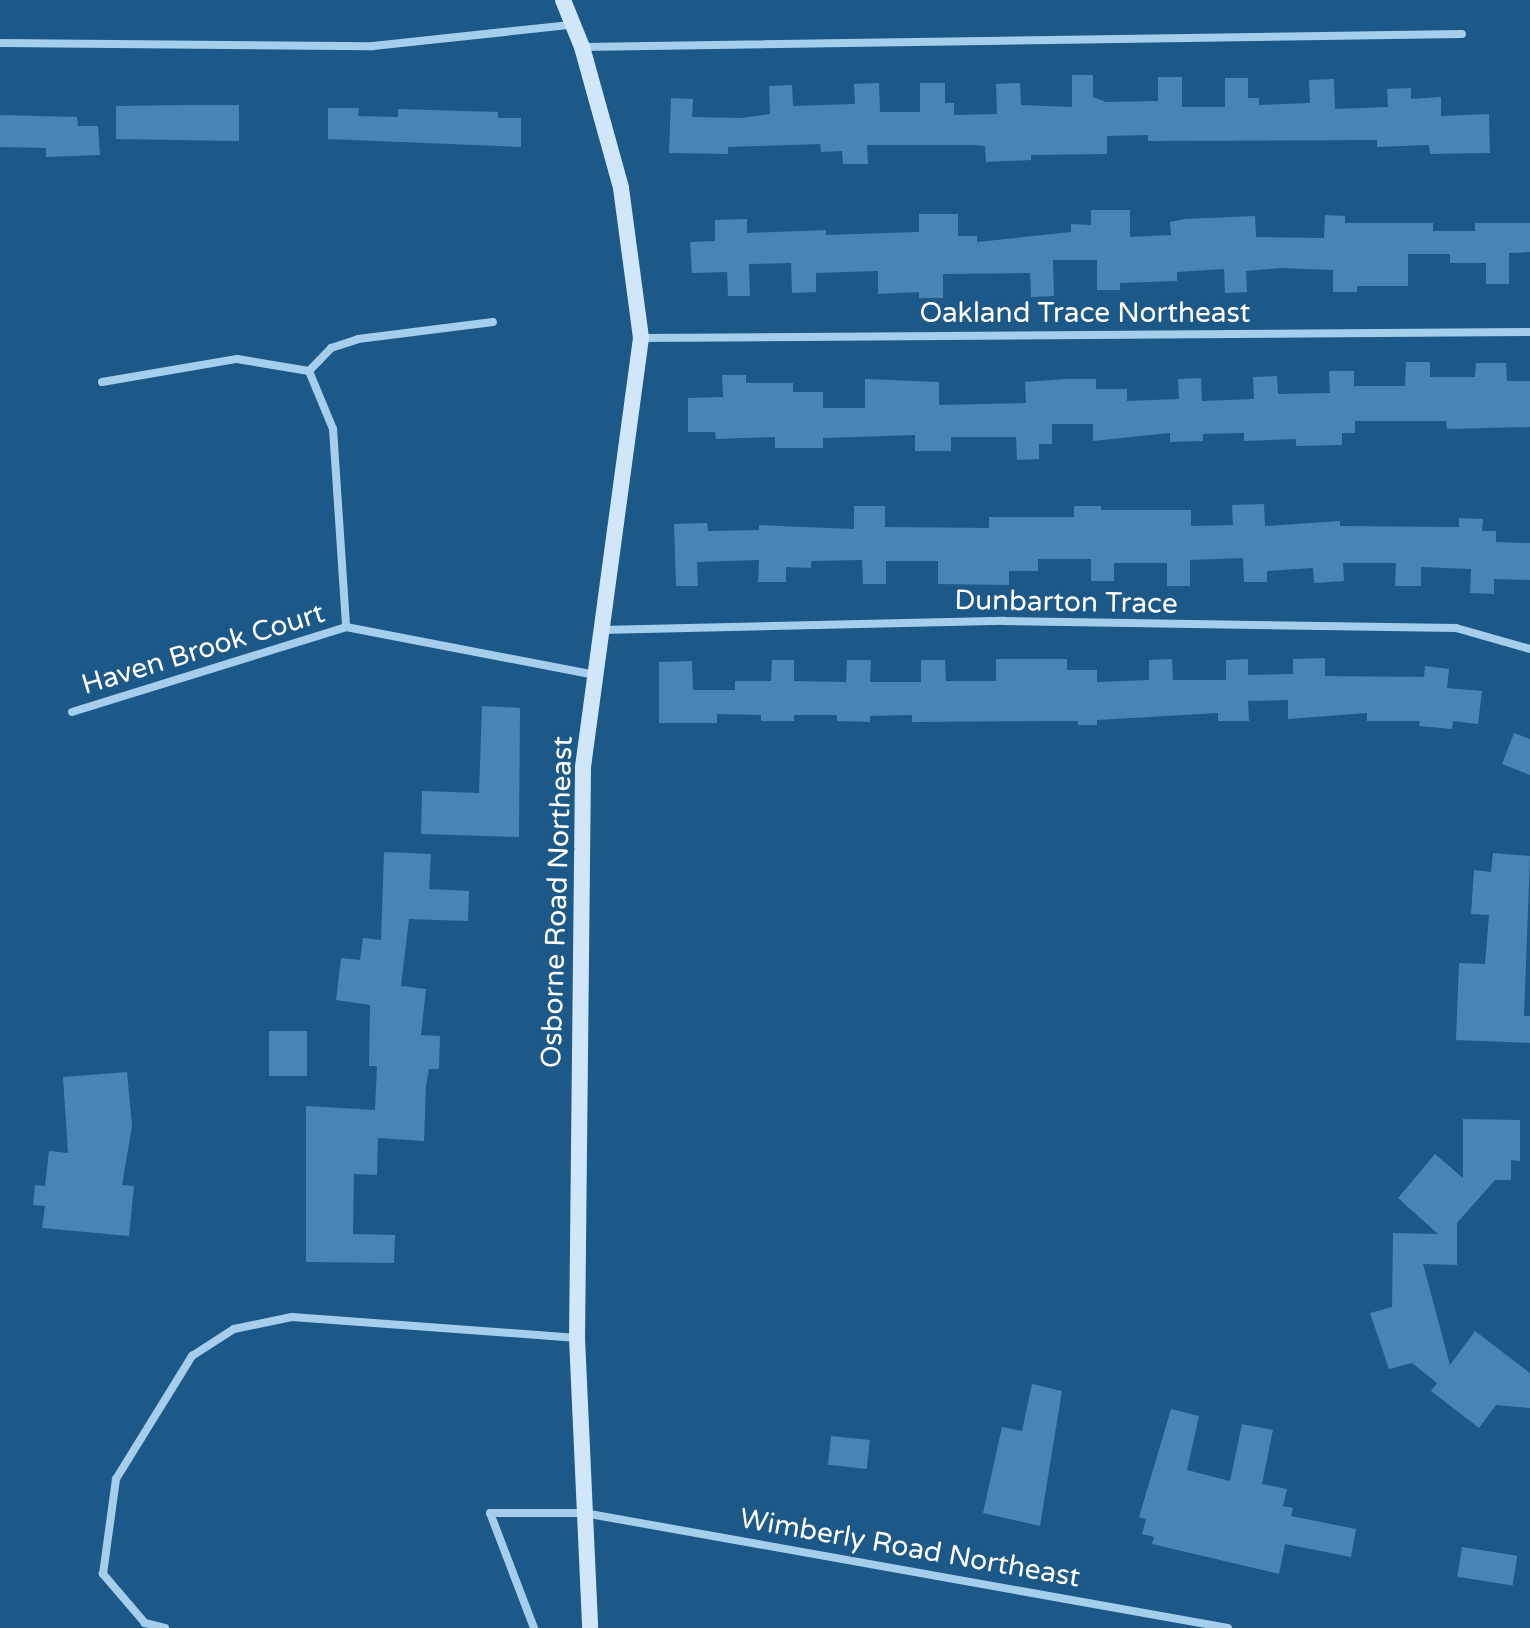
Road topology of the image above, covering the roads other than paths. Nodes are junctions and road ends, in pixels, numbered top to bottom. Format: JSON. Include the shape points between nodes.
{"nodes":[{"id":1,"x":563,"y":0,"type":"edge"},
{"id":2,"x":571,"y":25,"type":"junction"},
{"id":3,"x":1462,"y":34,"type":"dead end"},
{"id":4,"x":0,"y":43,"type":"edge"},
{"id":5,"x":582,"y":47,"type":"junction"},
{"id":6,"x":493,"y":322,"type":"dead end"},
{"id":7,"x":1530,"y":332,"type":"edge"},
{"id":8,"x":641,"y":338,"type":"junction"},
{"id":9,"x":309,"y":371,"type":"junction"},
{"id":10,"x":102,"y":382,"type":"dead end"},
{"id":11,"x":346,"y":627,"type":"junction"},
{"id":12,"x":599,"y":630,"type":"junction"},
{"id":13,"x":1530,"y":649,"type":"edge"},
{"id":14,"x":595,"y":675,"type":"junction"},
{"id":15,"x":72,"y":712,"type":"dead end"},
{"id":16,"x":577,"y":1338,"type":"junction"},
{"id":17,"x":584,"y":1513,"type":"junction"},
{"id":18,"x":165,"y":1628,"type":"edge"},
{"id":19,"x":534,"y":1628,"type":"edge"},
{"id":20,"x":590,"y":1628,"type":"edge"},
{"id":21,"x":1228,"y":1628,"type":"edge"}],
"edges":[{"from":1,"to":2,"type":"street","name":"Osborne Road Northeast"},
{"from":2,"to":4,"type":"street","via":[[373,46]]},
{"from":2,"to":5,"type":"street","name":"Osborne Road Northeast"},
{"from":3,"to":5,"type":"street"},
{"from":5,"to":8,"type":"street","name":"Osborne Road Northeast","via":[[621,188]]},
{"from":6,"to":9,"type":"street","via":[[358,339],[331,348]]},
{"from":7,"to":8,"type":"street","name":"Oakland Trace Northeast"},
{"from":8,"to":12,"type":"street","name":"Osborne Road Northeast"},
{"from":9,"to":10,"type":"street","via":[[237,359]]},
{"from":9,"to":11,"type":"street","via":[[333,429]]},
{"from":11,"to":14,"type":"street"},
{"from":11,"to":15,"type":"street","name":"Haven Brook Court"},
{"from":12,"to":13,"type":"street","name":"Dunbarton Trace","via":[[1004,621],[1456,628]]},
{"from":12,"to":14,"type":"street","name":"Osborne Road Northeast"},
{"from":14,"to":16,"type":"street","name":"Osborne Road Northeast","via":[[583,768]]},
{"from":16,"to":17,"type":"street","name":"Osborne Road Northeast"},
{"from":16,"to":18,"type":"street","via":[[292,1317],[234,1329],[192,1356],[116,1479],[103,1574],[145,1623]]},
{"from":17,"to":19,"type":"street","name":"Wimberly Road Northeast","via":[[490,1513]]},
{"from":17,"to":20,"type":"street","name":"Osborne Road Northeast"},
{"from":17,"to":21,"type":"street","name":"Wimberly Road Northeast"}]}
